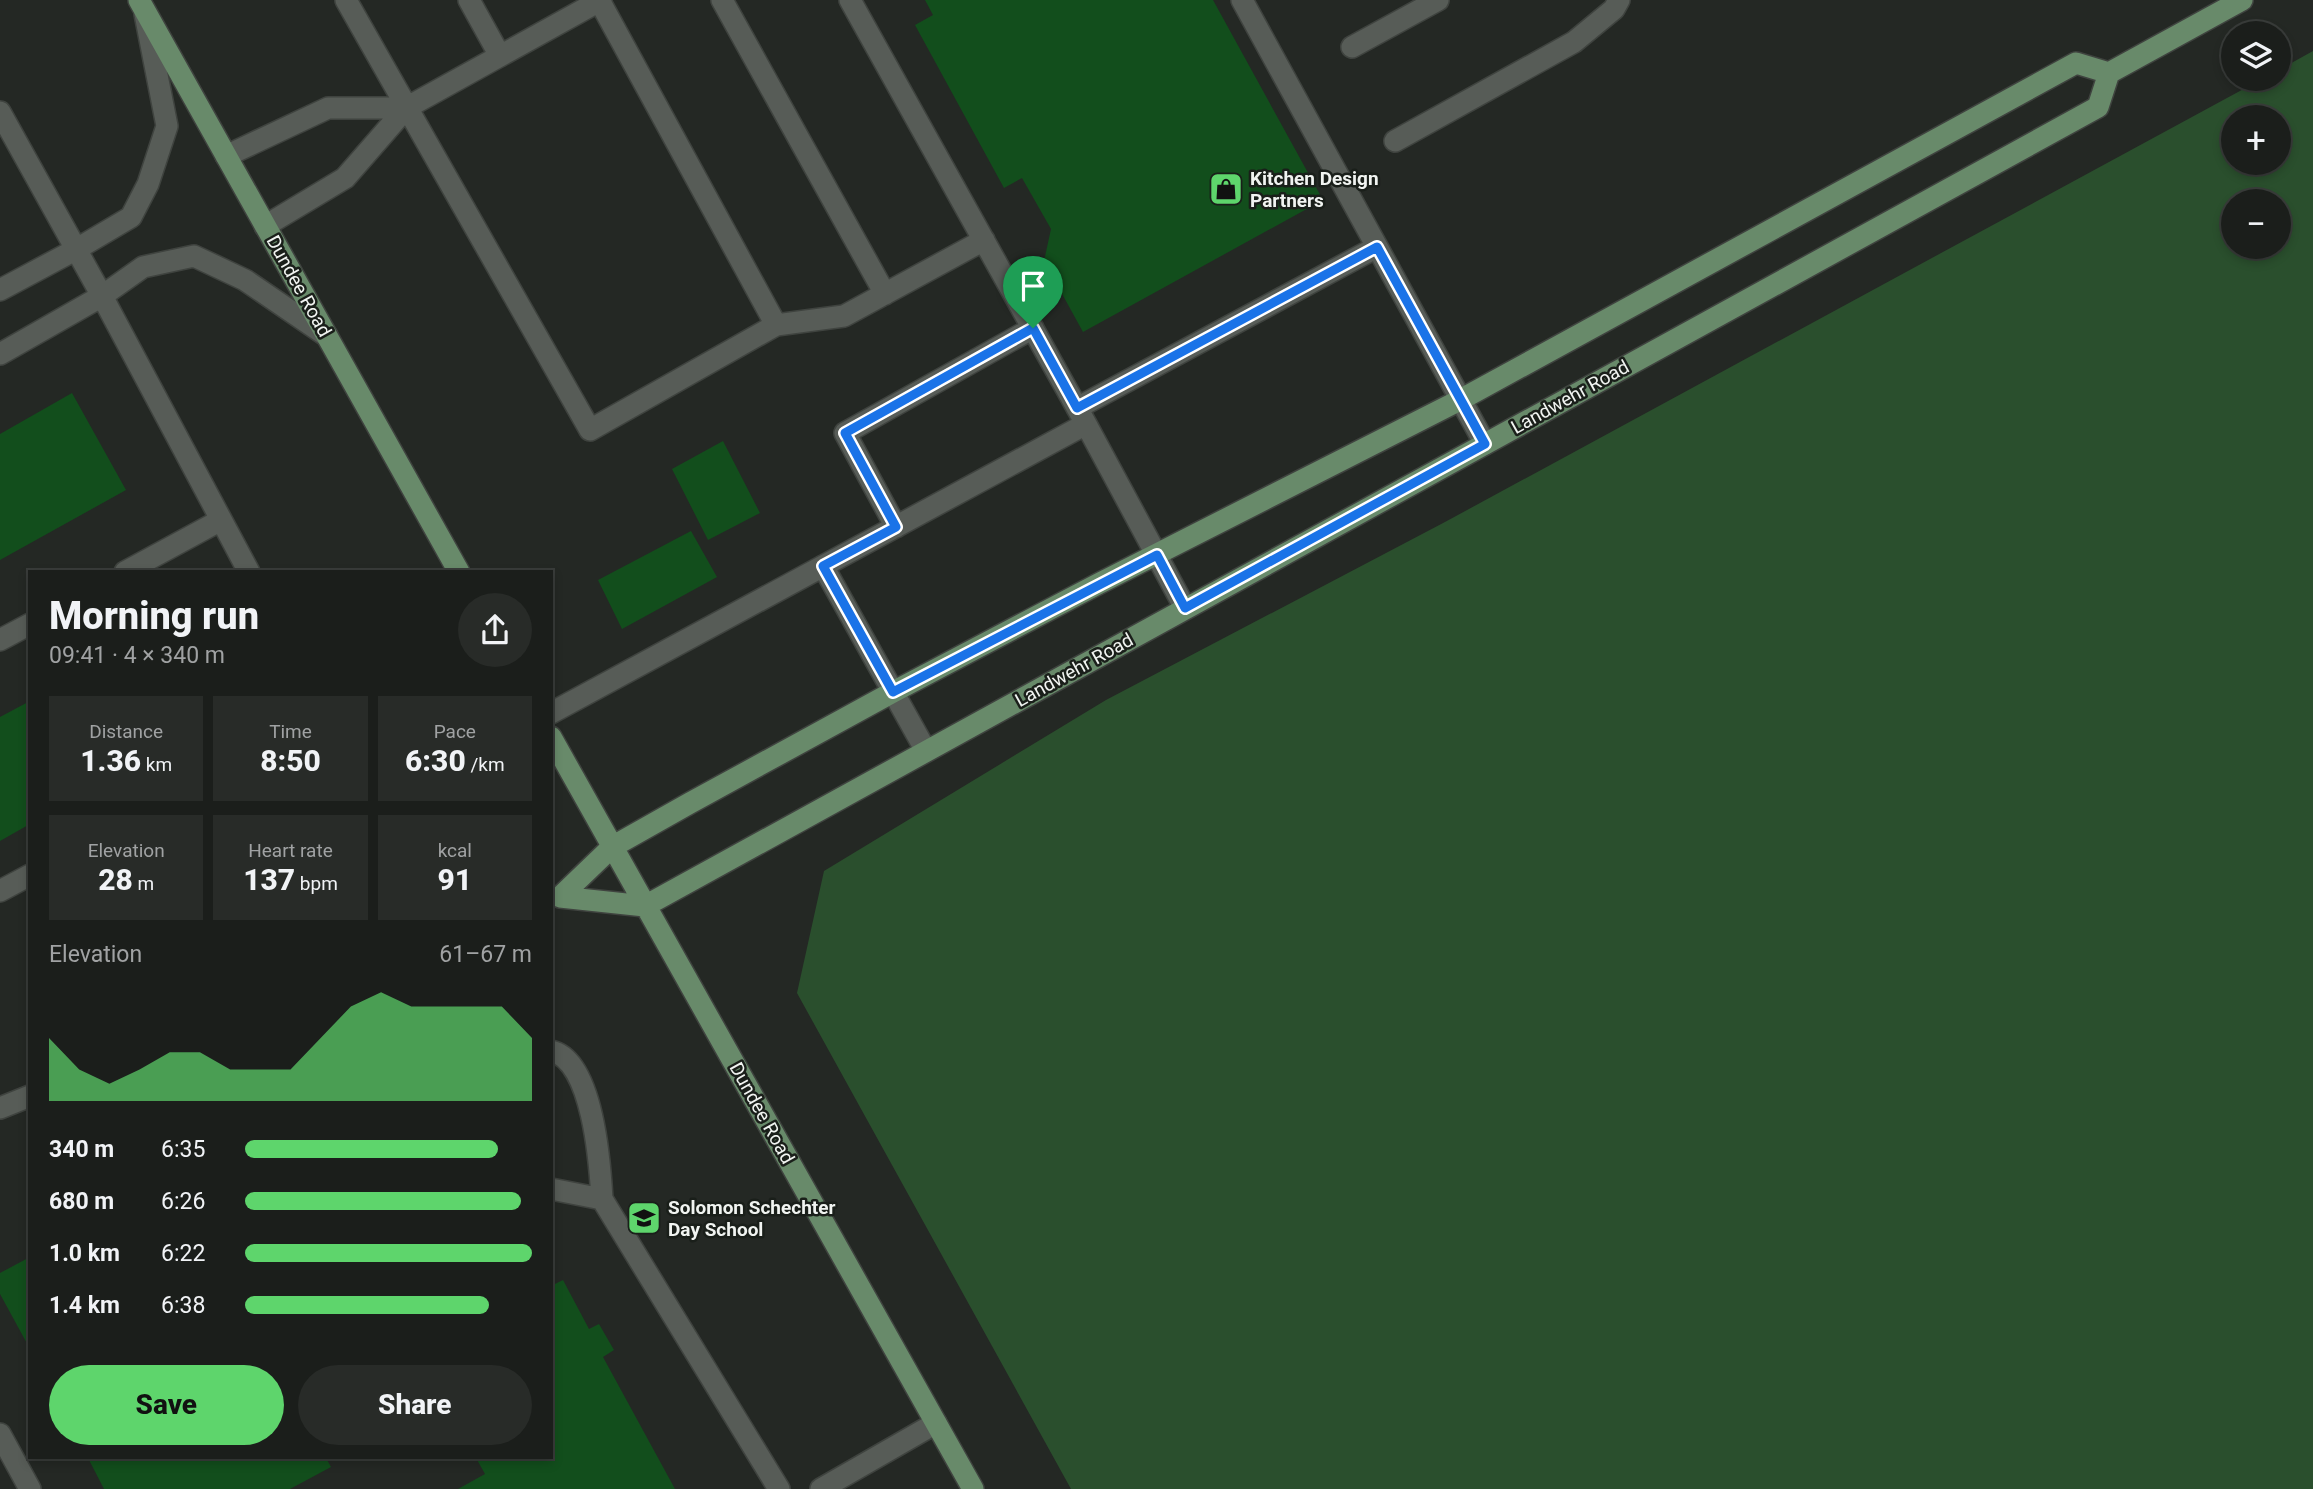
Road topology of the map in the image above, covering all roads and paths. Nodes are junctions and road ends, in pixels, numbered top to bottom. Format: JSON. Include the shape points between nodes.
{"nodes":[{"id":1,"x":346,"y":0,"type":"edge"},
{"id":2,"x":469,"y":0,"type":"edge"},
{"id":3,"x":600,"y":0,"type":"edge"},
{"id":4,"x":722,"y":0,"type":"edge"},
{"id":5,"x":849,"y":0,"type":"edge"},
{"id":6,"x":1242,"y":0,"type":"edge"},
{"id":7,"x":1438,"y":0,"type":"edge"},
{"id":8,"x":1619,"y":0,"type":"edge"},
{"id":9,"x":2242,"y":0,"type":"edge"},
{"id":10,"x":141,"y":4,"type":"edge"},
{"id":11,"x":1352,"y":47,"type":"dead end"},
{"id":12,"x":500,"y":56,"type":"junction"},
{"id":13,"x":2109,"y":73,"type":"junction"},
{"id":14,"x":406,"y":108,"type":"junction"},
{"id":15,"x":0,"y":111,"type":"edge"},
{"id":16,"x":1395,"y":141,"type":"dead end"},
{"id":17,"x":226,"y":156,"type":"junction"},
{"id":18,"x":265,"y":226,"type":"junction"},
{"id":19,"x":984,"y":240,"type":"junction"},
{"id":20,"x":1377,"y":247,"type":"junction"},
{"id":21,"x":75,"y":250,"type":"junction"},
{"id":22,"x":0,"y":290,"type":"edge"},
{"id":23,"x":885,"y":294,"type":"junction"},
{"id":24,"x":102,"y":296,"type":"junction"},
{"id":25,"x":776,"y":325,"type":"junction"},
{"id":26,"x":1033,"y":328,"type":"junction"},
{"id":27,"x":327,"y":336,"type":"junction"},
{"id":28,"x":0,"y":354,"type":"edge"},
{"id":29,"x":1460,"y":400,"type":"junction"},
{"id":30,"x":1082,"y":416,"type":"junction"},
{"id":31,"x":1485,"y":444,"type":"junction"},
{"id":32,"x":221,"y":520,"type":"junction"},
{"id":33,"x":896,"y":527,"type":"junction"},
{"id":34,"x":1157,"y":555,"type":"junction"},
{"id":35,"x":823,"y":566,"type":"junction"},
{"id":36,"x":129,"y":570,"type":"edge"},
{"id":37,"x":248,"y":570,"type":"edge"},
{"id":38,"x":458,"y":570,"type":"edge"},
{"id":39,"x":1185,"y":608,"type":"junction"},
{"id":40,"x":28,"y":625,"type":"edge"},
{"id":41,"x":0,"y":640,"type":"edge"},
{"id":42,"x":893,"y":692,"type":"junction"},
{"id":43,"x":553,"y":712,"type":"edge"},
{"id":44,"x":553,"y":741,"type":"edge"},
{"id":45,"x":926,"y":751,"type":"junction"},
{"id":46,"x":612,"y":847,"type":"junction"},
{"id":47,"x":28,"y":876,"type":"edge"},
{"id":48,"x":0,"y":891,"type":"edge"},
{"id":49,"x":555,"y":899,"type":"edge"},
{"id":50,"x":645,"y":906,"type":"junction"},
{"id":51,"x":553,"y":1051,"type":"edge"},
{"id":52,"x":28,"y":1097,"type":"edge"},
{"id":53,"x":0,"y":1108,"type":"edge"},
{"id":54,"x":553,"y":1189,"type":"edge"},
{"id":55,"x":602,"y":1199,"type":"junction"},
{"id":56,"x":936,"y":1423,"type":"junction"},
{"id":57,"x":0,"y":1434,"type":"edge"},
{"id":58,"x":30,"y":1489,"type":"edge"},
{"id":59,"x":779,"y":1489,"type":"edge"},
{"id":60,"x":821,"y":1489,"type":"edge"},
{"id":61,"x":973,"y":1489,"type":"edge"}],
"edges":[{"from":1,"to":14,"type":"street"},
{"from":2,"to":12,"type":"street"},
{"from":3,"to":12,"type":"street"},
{"from":3,"to":25,"type":"street"},
{"from":4,"to":23,"type":"street"},
{"from":5,"to":19,"type":"street"},
{"from":6,"to":20,"type":"street"},
{"from":7,"to":11,"type":"street"},
{"from":8,"to":16,"type":"street","via":[[1574,42]]},
{"from":9,"to":13,"type":"main road"},
{"from":10,"to":17,"type":"main road","name":"Dundee Road"},
{"from":10,"to":21,"type":"street","via":[[167,126],[148,184],[131,217]]},
{"from":12,"to":14,"type":"street"},
{"from":13,"to":29,"type":"main road","via":[[2076,63]]},
{"from":13,"to":31,"type":"main road","name":"Landwehr Road","via":[[2098,107]]},
{"from":14,"to":17,"type":"street","via":[[328,108]]},
{"from":14,"to":18,"type":"street","via":[[345,178]]},
{"from":14,"to":25,"type":"street","via":[[590,430]]},
{"from":15,"to":21,"type":"street"},
{"from":17,"to":18,"type":"main road","name":"Dundee Road"},
{"from":18,"to":27,"type":"main road","name":"Dundee Road"},
{"from":19,"to":23,"type":"street"},
{"from":19,"to":26,"type":"street"},
{"from":20,"to":29,"type":"street"},
{"from":20,"to":30,"type":"street"},
{"from":21,"to":22,"type":"street"},
{"from":21,"to":24,"type":"street"},
{"from":23,"to":25,"type":"street","via":[[844,316]]},
{"from":24,"to":27,"type":"street","via":[[143,267],[194,256],[245,280]]},
{"from":24,"to":28,"type":"street"},
{"from":24,"to":32,"type":"street"},
{"from":26,"to":30,"type":"street"},
{"from":26,"to":33,"type":"street","via":[[845,433]]},
{"from":27,"to":38,"type":"main road","name":"Dundee Road"},
{"from":29,"to":31,"type":"street"},
{"from":29,"to":34,"type":"main road"},
{"from":30,"to":33,"type":"street"},
{"from":30,"to":34,"type":"street"},
{"from":31,"to":39,"type":"main road","name":"Landwehr Road"},
{"from":32,"to":36,"type":"street"},
{"from":32,"to":37,"type":"street"},
{"from":33,"to":35,"type":"street"},
{"from":34,"to":39,"type":"street"},
{"from":34,"to":42,"type":"main road"},
{"from":35,"to":42,"type":"street"},
{"from":35,"to":43,"type":"street"},
{"from":39,"to":45,"type":"main road","name":"Landwehr Road"},
{"from":40,"to":41,"type":"street"},
{"from":42,"to":45,"type":"street"},
{"from":42,"to":46,"type":"main road"},
{"from":44,"to":46,"type":"main road","name":"Dundee Road"},
{"from":45,"to":50,"type":"main road","name":"Landwehr Road"},
{"from":46,"to":49,"type":"main road"},
{"from":46,"to":50,"type":"main road","name":"Dundee Road"},
{"from":47,"to":48,"type":"street"},
{"from":49,"to":50,"type":"main road"},
{"from":50,"to":56,"type":"main road","name":"Dundee Road"},
{"from":51,"to":55,"type":"street","via":[[575,1069],[585,1095],[599,1152]]},
{"from":52,"to":53,"type":"street"},
{"from":54,"to":55,"type":"street"},
{"from":55,"to":59,"type":"street"},
{"from":56,"to":60,"type":"street"},
{"from":56,"to":61,"type":"main road","name":"Dundee Road"},
{"from":57,"to":58,"type":"street"}]}
